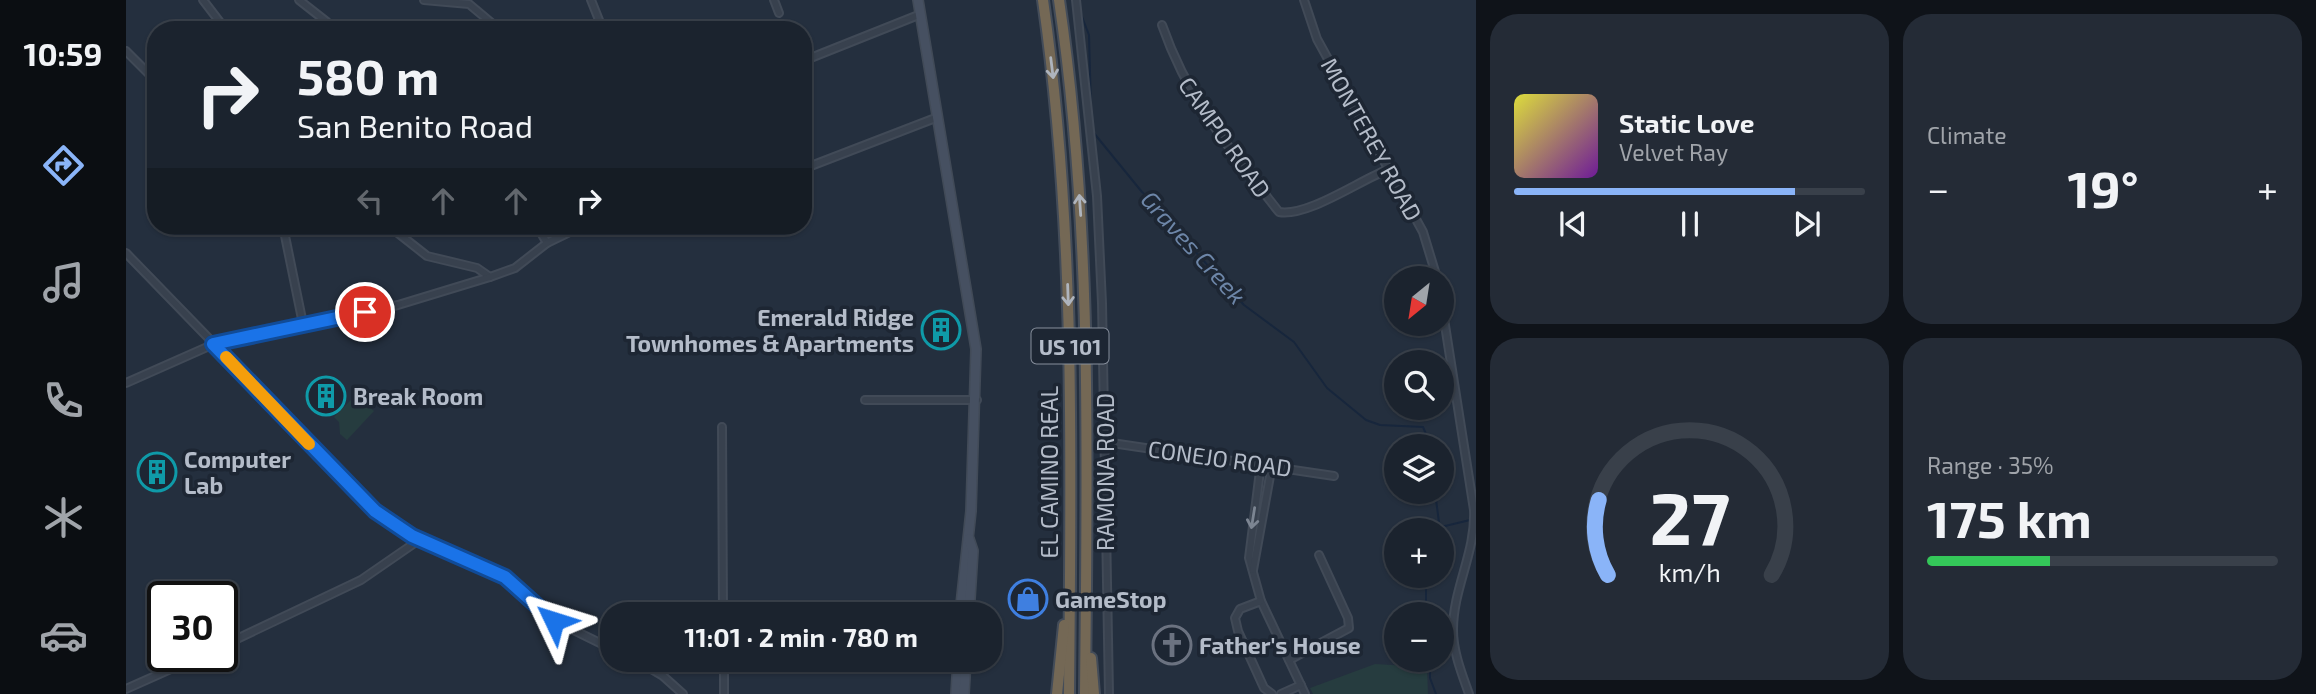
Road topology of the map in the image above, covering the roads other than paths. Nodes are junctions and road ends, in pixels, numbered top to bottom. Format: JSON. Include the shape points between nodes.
{"nodes":[{"id":1,"x":203,"y":0,"type":"edge"},
{"id":2,"x":299,"y":0,"type":"edge"},
{"id":3,"x":424,"y":0,"type":"edge"},
{"id":4,"x":590,"y":0,"type":"edge"},
{"id":5,"x":774,"y":0,"type":"edge"},
{"id":6,"x":918,"y":0,"type":"edge"},
{"id":7,"x":1043,"y":0,"type":"edge"},
{"id":8,"x":1059,"y":0,"type":"edge"},
{"id":9,"x":1076,"y":0,"type":"edge"},
{"id":10,"x":1304,"y":0,"type":"edge"},
{"id":11,"x":779,"y":13,"type":"dead end"},
{"id":12,"x":921,"y":15,"type":"junction"},
{"id":13,"x":219,"y":21,"type":"edge"},
{"id":14,"x":326,"y":21,"type":"edge"},
{"id":15,"x":489,"y":21,"type":"edge"},
{"id":16,"x":599,"y":21,"type":"edge"},
{"id":17,"x":1163,"y":25,"type":"dead end"},
{"id":18,"x":126,"y":51,"type":"edge"},
{"id":19,"x":812,"y":57,"type":"edge"},
{"id":20,"x":147,"y":72,"type":"edge"},
{"id":21,"x":938,"y":117,"type":"junction"},
{"id":22,"x":812,"y":166,"type":"edge"},
{"id":23,"x":1389,"y":169,"type":"junction"},
{"id":24,"x":285,"y":235,"type":"edge"},
{"id":25,"x":400,"y":235,"type":"edge"},
{"id":26,"x":542,"y":235,"type":"edge"},
{"id":27,"x":563,"y":235,"type":"edge"},
{"id":28,"x":547,"y":243,"type":"junction"},
{"id":29,"x":126,"y":253,"type":"edge"},
{"id":30,"x":1433,"y":266,"type":"edge"},
{"id":31,"x":490,"y":277,"type":"junction"},
{"id":32,"x":303,"y":324,"type":"junction"},
{"id":33,"x":1447,"y":336,"type":"edge"},
{"id":34,"x":213,"y":344,"type":"junction"},
{"id":35,"x":126,"y":383,"type":"edge"},
{"id":36,"x":865,"y":400,"type":"dead end"},
{"id":37,"x":977,"y":400,"type":"junction"},
{"id":38,"x":722,"y":427,"type":"dead end"},
{"id":39,"x":1105,"y":442,"type":"junction"},
{"id":40,"x":1261,"y":463,"type":"junction"},
{"id":41,"x":1272,"y":465,"type":"junction"},
{"id":42,"x":1334,"y":476,"type":"dead end"},
{"id":43,"x":969,"y":539,"type":"junction"},
{"id":44,"x":419,"y":540,"type":"junction"},
{"id":45,"x":1319,"y":555,"type":"dead end"},
{"id":46,"x":1252,"y":572,"type":"junction"},
{"id":47,"x":1070,"y":577,"type":"junction"},
{"id":48,"x":1261,"y":601,"type":"junction"},
{"id":49,"x":723,"y":602,"type":"edge"},
{"id":50,"x":961,"y":602,"type":"edge"},
{"id":51,"x":970,"y":602,"type":"edge"},
{"id":52,"x":1086,"y":629,"type":"junction"},
{"id":53,"x":238,"y":638,"type":"edge"},
{"id":54,"x":600,"y":643,"type":"edge"},
{"id":55,"x":1289,"y":660,"type":"junction"},
{"id":56,"x":165,"y":672,"type":"edge"},
{"id":57,"x":656,"y":672,"type":"edge"},
{"id":58,"x":724,"y":672,"type":"edge"},
{"id":59,"x":957,"y":672,"type":"edge"},
{"id":60,"x":965,"y":672,"type":"edge"},
{"id":61,"x":1301,"y":685,"type":"junction"},
{"id":62,"x":126,"y":690,"type":"edge"},
{"id":63,"x":682,"y":694,"type":"edge"},
{"id":64,"x":724,"y":694,"type":"edge"},
{"id":65,"x":956,"y":694,"type":"edge"},
{"id":66,"x":964,"y":694,"type":"edge"},
{"id":67,"x":1057,"y":694,"type":"edge"},
{"id":68,"x":1069,"y":694,"type":"edge"},
{"id":69,"x":1085,"y":694,"type":"edge"},
{"id":70,"x":1094,"y":694,"type":"edge"},
{"id":71,"x":1109,"y":694,"type":"edge"},
{"id":72,"x":1272,"y":694,"type":"edge"},
{"id":73,"x":1281,"y":694,"type":"edge"},
{"id":74,"x":1305,"y":694,"type":"edge"},
{"id":75,"x":1469,"y":694,"type":"edge"}],
"edges":[{"from":1,"to":13,"type":"street"},
{"from":2,"to":14,"type":"street"},
{"from":3,"to":15,"type":"street","via":[[469,4]]},
{"from":4,"to":16,"type":"street"},
{"from":5,"to":11,"type":"street"},
{"from":6,"to":12,"type":"main road"},
{"from":7,"to":47,"type":"highway","name":"EL CAMINO REAL","number":"US 101","one_way":true,"via":[[1068,274]]},
{"from":52,"to":8,"type":"highway","name":"EL CAMINO REAL","number":"US 101","one_way":true,"via":[[1083,268]]},
{"from":9,"to":39,"type":"street","name":"RAMONA ROAD","via":[[1097,196]]},
{"from":10,"to":23,"type":"street","name":"MONTEREY ROAD","via":[[1317,39]]},
{"from":12,"to":19,"type":"street"},
{"from":12,"to":21,"type":"main road"},
{"from":17,"to":23,"type":"street","name":"CAMPO ROAD","via":[[1198,105],[1279,212],[1305,208]]},
{"from":18,"to":20,"type":"street"},
{"from":21,"to":22,"type":"street"},
{"from":21,"to":37,"type":"main road","via":[[974,329]]},
{"from":23,"to":30,"type":"street","name":"MONTEREY ROAD","via":[[1423,232]]},
{"from":24,"to":32,"type":"street"},
{"from":25,"to":31,"type":"street","via":[[424,254],[477,268]]},
{"from":26,"to":28,"type":"street"},
{"from":27,"to":28,"type":"street"},
{"from":28,"to":31,"type":"street","via":[[515,268]]},
{"from":29,"to":34,"type":"street"},
{"from":31,"to":32,"type":"street","via":[[398,305]]},
{"from":32,"to":34,"type":"street"},
{"from":33,"to":75,"type":"street","via":[[1474,510],[1473,542],[1457,595],[1453,629]]},
{"from":34,"to":35,"type":"street"},
{"from":34,"to":44,"type":"street","via":[[375,511]]},
{"from":36,"to":37,"type":"street"},
{"from":37,"to":43,"type":"main road"},
{"from":38,"to":49,"type":"street"},
{"from":39,"to":40,"type":"street","name":"CONEJO ROAD"},
{"from":39,"to":71,"type":"street","name":"RAMONA ROAD"},
{"from":40,"to":41,"type":"street","name":"CONEJO ROAD"},
{"from":40,"to":46,"type":"street","one_way":true,"via":[[1251,530]]},
{"from":41,"to":42,"type":"street","name":"CONEJO ROAD"},
{"from":41,"to":46,"type":"street"},
{"from":43,"to":50,"type":"main road"},
{"from":43,"to":51,"type":"main road","via":[[973,551]]},
{"from":44,"to":53,"type":"street","via":[[361,580]]},
{"from":44,"to":54,"type":"street","via":[[505,577],[547,617]]},
{"from":45,"to":55,"type":"street","via":[[1349,628]]},
{"from":46,"to":48,"type":"street"},
{"from":47,"to":67,"type":"highway"},
{"from":47,"to":68,"type":"highway","name":"EL CAMINO REAL","number":"US 101"},
{"from":48,"to":55,"type":"street"},
{"from":48,"to":72,"type":"street","via":[[1240,609],[1235,618],[1264,688]]},
{"from":52,"to":69,"type":"highway","name":"EL CAMINO REAL","number":"US 101"},
{"from":52,"to":70,"type":"highway"},
{"from":55,"to":61,"type":"street"},
{"from":56,"to":62,"type":"street"},
{"from":57,"to":63,"type":"street"},
{"from":58,"to":64,"type":"street"},
{"from":59,"to":65,"type":"main road"},
{"from":60,"to":66,"type":"main road"},
{"from":61,"to":73,"type":"street"},
{"from":61,"to":74,"type":"street"}]}
